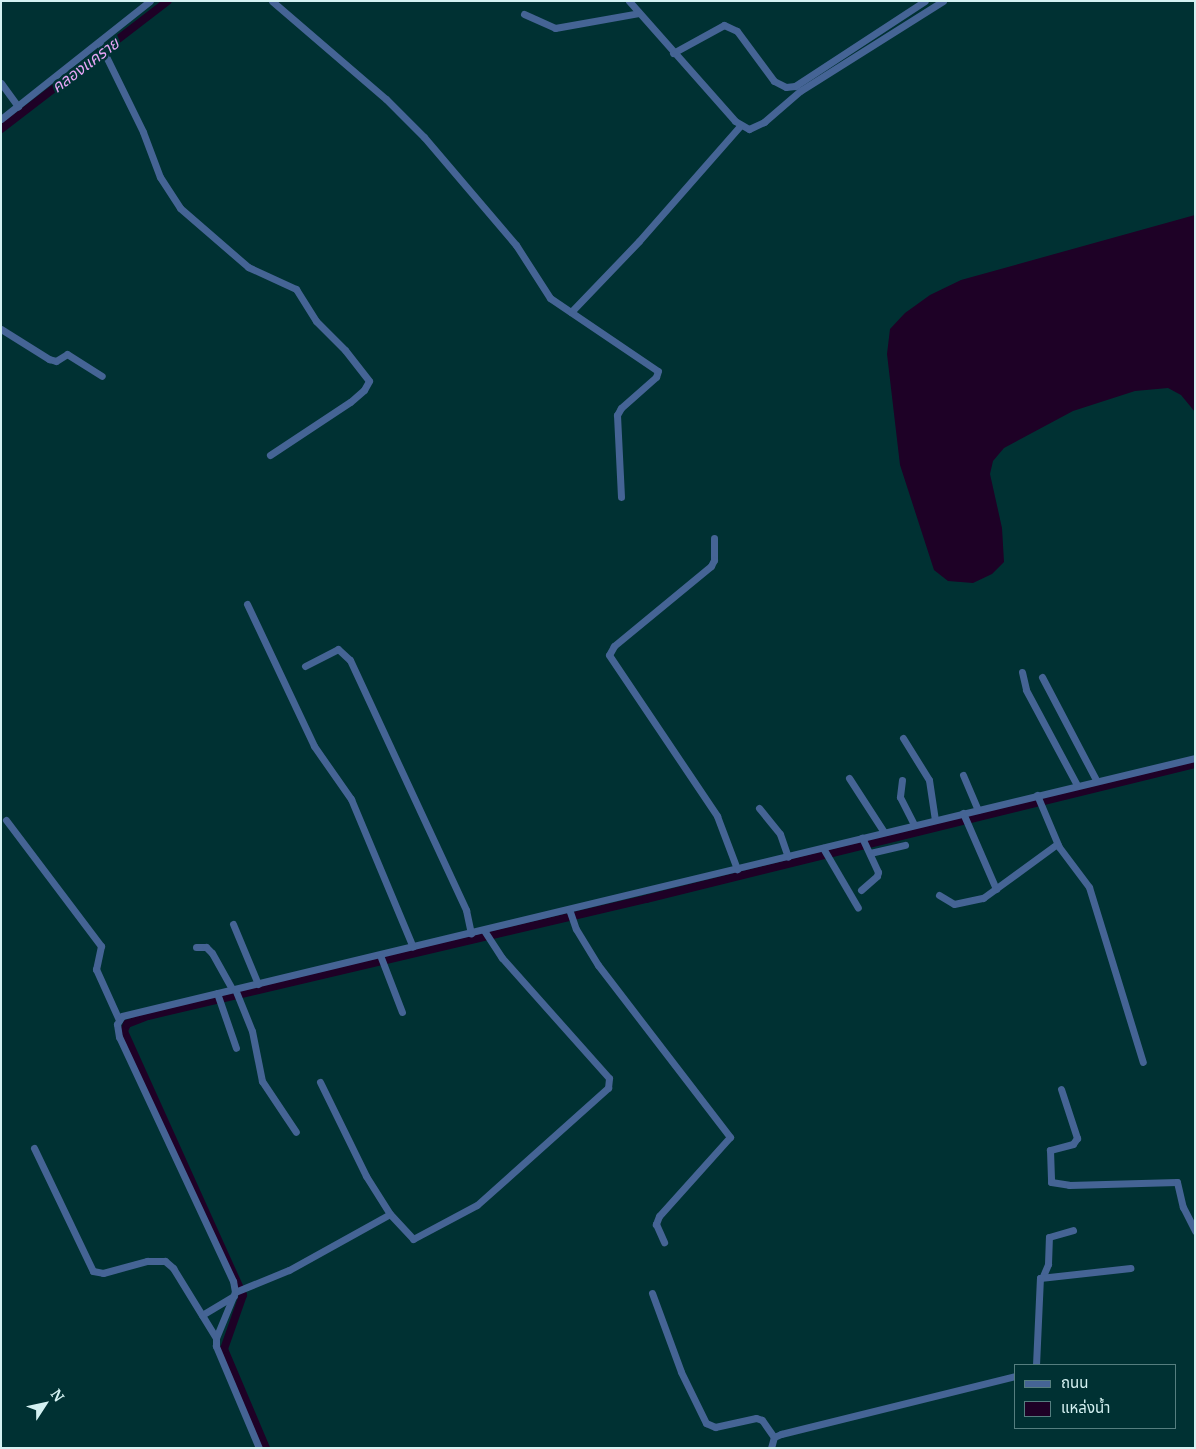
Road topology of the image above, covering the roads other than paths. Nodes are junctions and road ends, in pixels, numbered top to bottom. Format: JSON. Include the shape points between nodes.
{"nodes":[{"id":1,"x":150,"y":1,"type":"edge"},
{"id":2,"x":272,"y":1,"type":"edge"},
{"id":3,"x":629,"y":1,"type":"edge"},
{"id":4,"x":925,"y":1,"type":"edge"},
{"id":5,"x":943,"y":1,"type":"edge"},
{"id":6,"x":638,"y":12,"type":"junction"},
{"id":7,"x":524,"y":14,"type":"dead end"},
{"id":8,"x":100,"y":45,"type":"junction"},
{"id":9,"x":673,"y":53,"type":"junction"},
{"id":10,"x":1,"y":83,"type":"edge"},
{"id":11,"x":18,"y":106,"type":"junction"},
{"id":12,"x":1,"y":119,"type":"edge"},
{"id":13,"x":740,"y":126,"type":"junction"},
{"id":14,"x":570,"y":312,"type":"junction"},
{"id":15,"x":1,"y":329,"type":"edge"},
{"id":16,"x":102,"y":376,"type":"dead end"},
{"id":17,"x":270,"y":454,"type":"dead end"},
{"id":18,"x":621,"y":497,"type":"dead end"},
{"id":19,"x":714,"y":538,"type":"dead end"},
{"id":20,"x":246,"y":604,"type":"dead end"},
{"id":21,"x":305,"y":666,"type":"dead end"},
{"id":22,"x":1022,"y":672,"type":"dead end"},
{"id":23,"x":1042,"y":676,"type":"dead end"},
{"id":24,"x":903,"y":738,"type":"dead end"},
{"id":25,"x":1195,"y":758,"type":"edge"},
{"id":26,"x":962,"y":775,"type":"dead end"},
{"id":27,"x":849,"y":778,"type":"dead end"},
{"id":28,"x":902,"y":780,"type":"dead end"},
{"id":29,"x":1096,"y":780,"type":"junction"},
{"id":30,"x":1077,"y":785,"type":"junction"},
{"id":31,"x":1038,"y":801,"type":"junction"},
{"id":32,"x":759,"y":808,"type":"dead end"},
{"id":33,"x":978,"y":810,"type":"junction"},
{"id":34,"x":965,"y":819,"type":"junction"},
{"id":35,"x":6,"y":820,"type":"dead end"},
{"id":36,"x":935,"y":820,"type":"junction"},
{"id":37,"x":914,"y":825,"type":"junction"},
{"id":38,"x":884,"y":832,"type":"junction"},
{"id":39,"x":862,"y":838,"type":"junction"},
{"id":40,"x":1057,"y":844,"type":"junction"},
{"id":41,"x":905,"y":845,"type":"dead end"},
{"id":42,"x":823,"y":848,"type":"junction"},
{"id":43,"x":870,"y":853,"type":"junction"},
{"id":44,"x":788,"y":857,"type":"junction"},
{"id":45,"x":737,"y":869,"type":"junction"},
{"id":46,"x":996,"y":889,"type":"junction"},
{"id":47,"x":861,"y":890,"type":"dead end"},
{"id":48,"x":939,"y":895,"type":"dead end"},
{"id":49,"x":858,"y":908,"type":"dead end"},
{"id":50,"x":570,"y":914,"type":"junction"},
{"id":51,"x":233,"y":924,"type":"dead end"},
{"id":52,"x":485,"y":932,"type":"junction"},
{"id":53,"x":471,"y":933,"type":"junction"},
{"id":54,"x":196,"y":947,"type":"dead end"},
{"id":55,"x":414,"y":947,"type":"junction"},
{"id":56,"x":380,"y":957,"type":"junction"},
{"id":57,"x":258,"y":984,"type":"junction"},
{"id":58,"x":235,"y":992,"type":"junction"},
{"id":59,"x":217,"y":993,"type":"junction"},
{"id":60,"x":402,"y":1012,"type":"dead end"},
{"id":61,"x":119,"y":1020,"type":"junction"},
{"id":62,"x":236,"y":1048,"type":"dead end"},
{"id":63,"x":1142,"y":1062,"type":"dead end"},
{"id":64,"x":320,"y":1082,"type":"dead end"},
{"id":65,"x":1062,"y":1089,"type":"dead end"},
{"id":66,"x":296,"y":1132,"type":"dead end"},
{"id":67,"x":34,"y":1148,"type":"dead end"},
{"id":68,"x":390,"y":1214,"type":"junction"},
{"id":69,"x":1073,"y":1230,"type":"dead end"},
{"id":70,"x":1195,"y":1231,"type":"edge"},
{"id":71,"x":664,"y":1242,"type":"dead end"},
{"id":72,"x":1130,"y":1268,"type":"dead end"},
{"id":73,"x":1043,"y":1276,"type":"junction"},
{"id":74,"x":239,"y":1291,"type":"junction"},
{"id":75,"x":652,"y":1293,"type":"dead end"},
{"id":76,"x":202,"y":1315,"type":"junction"},
{"id":77,"x":216,"y":1338,"type":"junction"},
{"id":78,"x":1036,"y":1364,"type":"edge"},
{"id":79,"x":1014,"y":1376,"type":"edge"},
{"id":80,"x":774,"y":1437,"type":"junction"},
{"id":81,"x":260,"y":1448,"type":"edge"},
{"id":82,"x":771,"y":1448,"type":"edge"}],
"edges":[{"from":1,"to":8,"type":"street"},
{"from":2,"to":14,"type":"street","via":[[417,130],[516,246],[544,292]]},
{"from":3,"to":6,"type":"street"},
{"from":4,"to":9,"type":"street","via":[[795,86],[786,87],[774,81],[737,31],[724,25]]},
{"from":5,"to":13,"type":"street","via":[[800,91],[753,129]]},
{"from":6,"to":7,"type":"street","via":[[556,28]]},
{"from":6,"to":9,"type":"street"},
{"from":8,"to":11,"type":"street"},
{"from":8,"to":17,"type":"street","via":[[147,142],[160,177],[180,208],[248,267],[296,289],[316,321],[345,350],[369,381],[350,402]]},
{"from":9,"to":13,"type":"street"},
{"from":10,"to":11,"type":"street"},
{"from":11,"to":12,"type":"street"},
{"from":13,"to":14,"type":"street","via":[[639,241]]},
{"from":14,"to":18,"type":"street","via":[[658,371],[656,377],[617,415]]},
{"from":15,"to":16,"type":"street","via":[[49,358],[56,361],[67,354]]},
{"from":19,"to":45,"type":"street","via":[[711,566],[614,646],[609,655],[717,816]]},
{"from":20,"to":55,"type":"street","via":[[314,746],[351,799]]},
{"from":21,"to":53,"type":"street","via":[[338,649],[350,660],[466,910]]},
{"from":22,"to":30,"type":"street","via":[[1026,690]]},
{"from":23,"to":29,"type":"street"},
{"from":24,"to":36,"type":"street","via":[[929,780]]},
{"from":25,"to":29,"type":"street"},
{"from":26,"to":33,"type":"street"},
{"from":27,"to":38,"type":"street"},
{"from":28,"to":37,"type":"street","via":[[900,797]]},
{"from":29,"to":30,"type":"street"},
{"from":30,"to":31,"type":"street"},
{"from":31,"to":33,"type":"street"},
{"from":31,"to":40,"type":"street"},
{"from":32,"to":44,"type":"street","via":[[780,834]]},
{"from":33,"to":34,"type":"street"},
{"from":34,"to":36,"type":"street"},
{"from":34,"to":46,"type":"street"},
{"from":35,"to":61,"type":"street","via":[[101,946],[96,969]]},
{"from":36,"to":37,"type":"street"},
{"from":37,"to":38,"type":"street"},
{"from":38,"to":39,"type":"street"},
{"from":39,"to":42,"type":"street"},
{"from":39,"to":43,"type":"street"},
{"from":40,"to":46,"type":"street"},
{"from":40,"to":63,"type":"street","via":[[1088,887]]},
{"from":41,"to":43,"type":"street"},
{"from":42,"to":44,"type":"street"},
{"from":42,"to":49,"type":"street"},
{"from":43,"to":47,"type":"street","via":[[877,876]]},
{"from":44,"to":45,"type":"street"},
{"from":45,"to":50,"type":"street"},
{"from":46,"to":48,"type":"street","via":[[983,898],[963,904],[954,904]]},
{"from":50,"to":52,"type":"street"},
{"from":50,"to":71,"type":"street","via":[[598,965],[730,1137],[659,1216],[656,1224]]},
{"from":51,"to":57,"type":"street"},
{"from":52,"to":53,"type":"street"},
{"from":52,"to":68,"type":"street","via":[[609,1078],[610,1084],[500,1187],[452,1220],[413,1239]]},
{"from":53,"to":55,"type":"street"},
{"from":54,"to":58,"type":"street","via":[[206,947],[212,953]]},
{"from":55,"to":56,"type":"street"},
{"from":56,"to":57,"type":"street"},
{"from":56,"to":60,"type":"street"},
{"from":57,"to":58,"type":"street"},
{"from":58,"to":59,"type":"street"},
{"from":58,"to":66,"type":"street","via":[[252,1031],[262,1081]]},
{"from":59,"to":61,"type":"street","via":[[127,1014]]},
{"from":59,"to":62,"type":"street"},
{"from":61,"to":74,"type":"street","via":[[119,1036]]},
{"from":64,"to":68,"type":"street","via":[[366,1176]]},
{"from":65,"to":70,"type":"street","via":[[1077,1138],[1073,1144],[1050,1150],[1050,1182],[1069,1185],[1177,1182],[1183,1206]]},
{"from":67,"to":76,"type":"street","via":[[93,1271],[104,1273],[147,1261],[165,1261],[173,1268]]},
{"from":68,"to":74,"type":"street","via":[[289,1270]]},
{"from":69,"to":73,"type":"street","via":[[1049,1237],[1048,1266]]},
{"from":72,"to":73,"type":"street"},
{"from":73,"to":78,"type":"street","via":[[1038,1288]]},
{"from":74,"to":76,"type":"street"},
{"from":74,"to":77,"type":"street"},
{"from":75,"to":80,"type":"street","via":[[681,1372],[706,1424],[715,1427],[756,1418],[762,1420]]},
{"from":76,"to":77,"type":"street"},
{"from":77,"to":81,"type":"street","via":[[222,1364]]},
{"from":79,"to":80,"type":"street"},
{"from":80,"to":82,"type":"street"}]}
